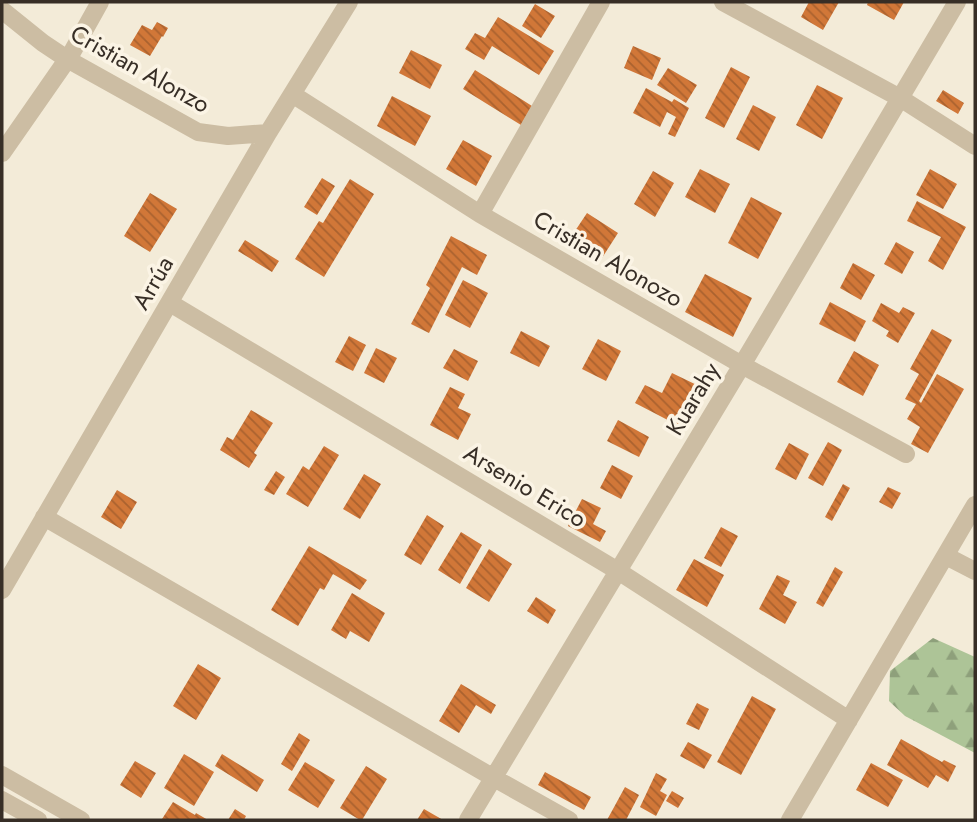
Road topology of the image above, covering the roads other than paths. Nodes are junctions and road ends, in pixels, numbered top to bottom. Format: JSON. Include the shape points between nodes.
{"nodes":[{"id":1,"x":100,"y":2,"type":"edge"},
{"id":2,"x":349,"y":2,"type":"edge"},
{"id":3,"x":601,"y":2,"type":"edge"},
{"id":4,"x":723,"y":2,"type":"edge"},
{"id":5,"x":957,"y":2,"type":"edge"},
{"id":6,"x":2,"y":10,"type":"edge"},
{"id":7,"x":67,"y":59,"type":"junction"},
{"id":8,"x":292,"y":94,"type":"junction"},
{"id":9,"x":900,"y":98,"type":"junction"},
{"id":10,"x":268,"y":133,"type":"junction"},
{"id":11,"x":975,"y":146,"type":"edge"},
{"id":12,"x":2,"y":153,"type":"edge"},
{"id":13,"x":480,"y":214,"type":"junction"},
{"id":14,"x":170,"y":303,"type":"junction"},
{"id":15,"x":743,"y":365,"type":"junction"},
{"id":16,"x":906,"y":454,"type":"dead end"},
{"id":17,"x":975,"y":505,"type":"edge"},
{"id":18,"x":44,"y":517,"type":"junction"},
{"id":19,"x":946,"y":556,"type":"junction"},
{"id":20,"x":618,"y":571,"type":"junction"},
{"id":21,"x":975,"y":571,"type":"edge"},
{"id":22,"x":2,"y":590,"type":"edge"},
{"id":23,"x":849,"y":720,"type":"junction"},
{"id":24,"x":2,"y":775,"type":"edge"},
{"id":25,"x":494,"y":778,"type":"junction"},
{"id":26,"x":2,"y":800,"type":"edge"},
{"id":27,"x":38,"y":820,"type":"edge"},
{"id":28,"x":81,"y":820,"type":"edge"},
{"id":29,"x":468,"y":820,"type":"edge"},
{"id":30,"x":569,"y":820,"type":"edge"},
{"id":31,"x":790,"y":820,"type":"edge"}],
"edges":[{"from":1,"to":7,"type":"street"},
{"from":2,"to":8,"type":"street","name":"Arrúa"},
{"from":3,"to":13,"type":"street"},
{"from":4,"to":9,"type":"street"},
{"from":5,"to":9,"type":"street","name":"Kuarahy"},
{"from":6,"to":7,"type":"street","name":"Cristian Alonzo"},
{"from":7,"to":10,"type":"street","name":"Cristian Alonzo","via":[[198,132],[228,136]]},
{"from":7,"to":12,"type":"street"},
{"from":8,"to":10,"type":"street","name":"Arrúa"},
{"from":8,"to":13,"type":"street","name":"Cristian Alonozo"},
{"from":9,"to":11,"type":"street"},
{"from":9,"to":15,"type":"street","name":"Kuarahy"},
{"from":10,"to":14,"type":"street","name":"Arrúa"},
{"from":13,"to":15,"type":"street","name":"Cristian Alonozo"},
{"from":14,"to":18,"type":"street","name":"Arrúa"},
{"from":14,"to":20,"type":"street","name":"Arsenio Erico"},
{"from":15,"to":16,"type":"street","name":"Cristian Alonozo"},
{"from":15,"to":20,"type":"street","name":"Kuarahy"},
{"from":17,"to":19,"type":"street"},
{"from":18,"to":22,"type":"street","name":"Arrúa"},
{"from":18,"to":25,"type":"street"},
{"from":19,"to":21,"type":"street"},
{"from":19,"to":23,"type":"street"},
{"from":20,"to":23,"type":"street","name":"Arsenio Erico"},
{"from":20,"to":25,"type":"street","name":"Kuarahy"},
{"from":23,"to":31,"type":"street"},
{"from":24,"to":28,"type":"street"},
{"from":25,"to":29,"type":"street","name":"Kuarahy"},
{"from":25,"to":30,"type":"street"},
{"from":26,"to":27,"type":"street"}]}
